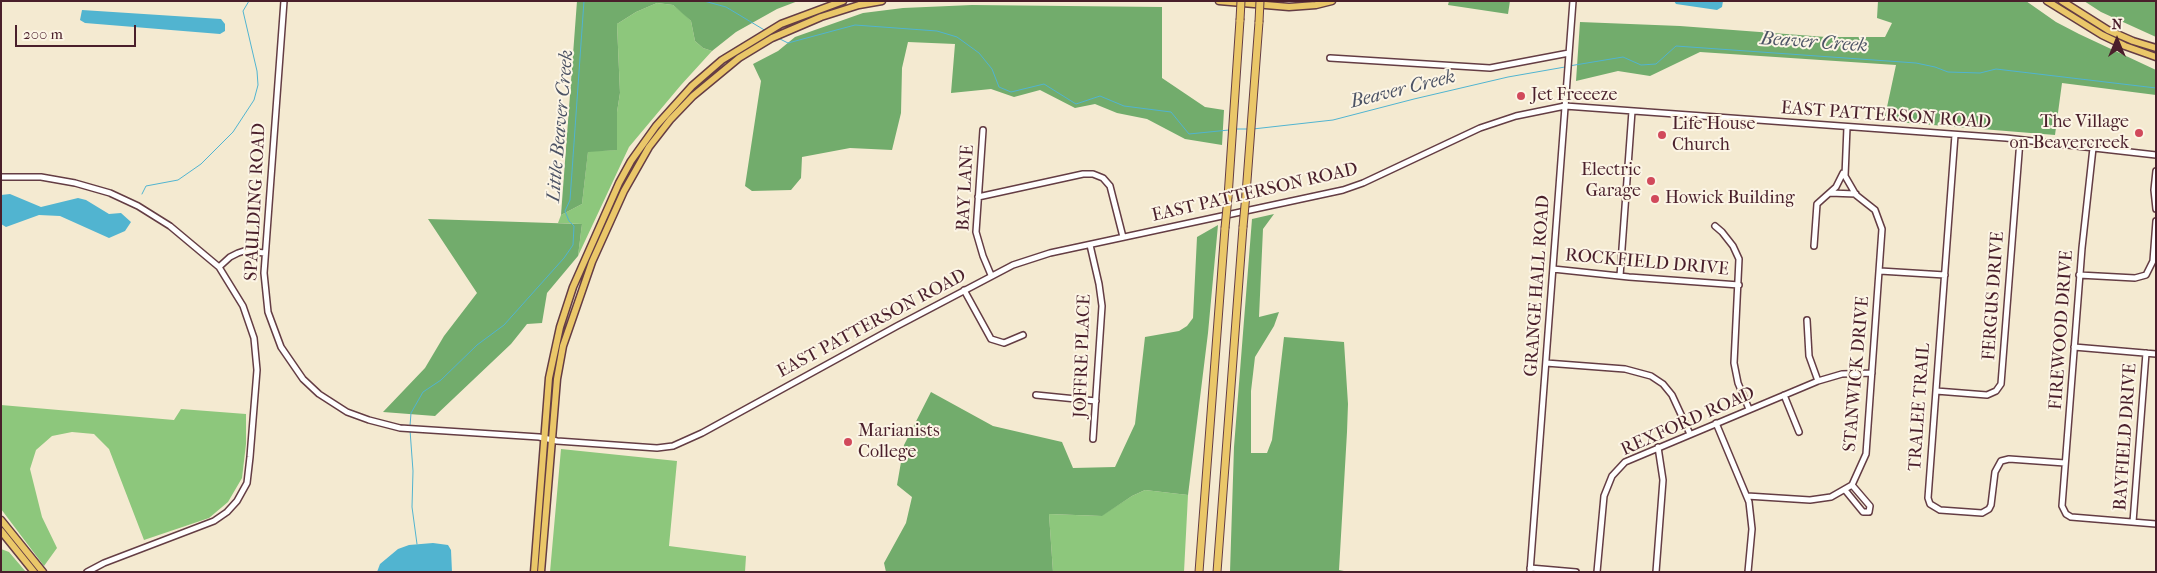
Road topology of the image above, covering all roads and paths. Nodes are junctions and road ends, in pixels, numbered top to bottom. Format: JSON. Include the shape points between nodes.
{"nodes":[{"id":1,"x":284,"y":1,"type":"edge"},
{"id":2,"x":843,"y":1,"type":"edge"},
{"id":3,"x":882,"y":1,"type":"edge"},
{"id":4,"x":1219,"y":1,"type":"edge"},
{"id":5,"x":1241,"y":1,"type":"edge"},
{"id":6,"x":1260,"y":1,"type":"edge"},
{"id":7,"x":1332,"y":1,"type":"edge"},
{"id":8,"x":1573,"y":1,"type":"edge"},
{"id":9,"x":2047,"y":1,"type":"edge"},
{"id":10,"x":2062,"y":1,"type":"edge"},
{"id":11,"x":2156,"y":48,"type":"edge"},
{"id":12,"x":1569,"y":53,"type":"junction"},
{"id":13,"x":2156,"y":57,"type":"edge"},
{"id":14,"x":1330,"y":58,"type":"dead end"},
{"id":15,"x":1565,"y":106,"type":"junction"},
{"id":16,"x":1632,"y":111,"type":"junction"},
{"id":17,"x":1847,"y":127,"type":"junction"},
{"id":18,"x":983,"y":130,"type":"dead end"},
{"id":19,"x":1955,"y":135,"type":"junction"},
{"id":20,"x":2020,"y":140,"type":"junction"},
{"id":21,"x":2092,"y":148,"type":"junction"},
{"id":22,"x":2156,"y":155,"type":"edge"},
{"id":23,"x":1844,"y":169,"type":"junction"},
{"id":24,"x":2156,"y":171,"type":"edge"},
{"id":25,"x":1,"y":177,"type":"edge"},
{"id":26,"x":1830,"y":193,"type":"junction"},
{"id":27,"x":1856,"y":194,"type":"junction"},
{"id":28,"x":978,"y":197,"type":"junction"},
{"id":29,"x":2156,"y":209,"type":"edge"},
{"id":30,"x":2156,"y":221,"type":"edge"},
{"id":31,"x":1714,"y":226,"type":"dead end"},
{"id":32,"x":1123,"y":237,"type":"junction"},
{"id":33,"x":1090,"y":245,"type":"junction"},
{"id":34,"x":1814,"y":246,"type":"dead end"},
{"id":35,"x":265,"y":253,"type":"junction"},
{"id":36,"x":219,"y":267,"type":"junction"},
{"id":37,"x":1553,"y":269,"type":"junction"},
{"id":38,"x":1880,"y":270,"type":"junction"},
{"id":39,"x":991,"y":275,"type":"junction"},
{"id":40,"x":1944,"y":275,"type":"junction"},
{"id":41,"x":2079,"y":275,"type":"junction"},
{"id":42,"x":1620,"y":276,"type":"junction"},
{"id":43,"x":1739,"y":285,"type":"junction"},
{"id":44,"x":964,"y":290,"type":"junction"},
{"id":45,"x":1807,"y":320,"type":"dead end"},
{"id":46,"x":1024,"y":335,"type":"dead end"},
{"id":47,"x":2074,"y":347,"type":"junction"},
{"id":48,"x":2146,"y":353,"type":"junction"},
{"id":49,"x":2156,"y":354,"type":"edge"},
{"id":50,"x":1546,"y":363,"type":"junction"},
{"id":51,"x":1872,"y":373,"type":"junction"},
{"id":52,"x":1818,"y":381,"type":"junction"},
{"id":53,"x":1936,"y":391,"type":"junction"},
{"id":54,"x":1036,"y":395,"type":"dead end"},
{"id":55,"x":1784,"y":395,"type":"junction"},
{"id":56,"x":1096,"y":401,"type":"junction"},
{"id":57,"x":1749,"y":409,"type":"junction"},
{"id":58,"x":1716,"y":423,"type":"junction"},
{"id":59,"x":1799,"y":432,"type":"dead end"},
{"id":60,"x":1690,"y":434,"type":"junction"},
{"id":61,"x":548,"y":439,"type":"junction"},
{"id":62,"x":1093,"y":439,"type":"dead end"},
{"id":63,"x":1658,"y":447,"type":"junction"},
{"id":64,"x":2065,"y":462,"type":"junction"},
{"id":65,"x":1852,"y":485,"type":"junction"},
{"id":66,"x":1845,"y":490,"type":"junction"},
{"id":67,"x":1747,"y":496,"type":"junction"},
{"id":68,"x":1,"y":520,"type":"edge"},
{"id":69,"x":2134,"y":522,"type":"junction"},
{"id":70,"x":2156,"y":524,"type":"edge"},
{"id":71,"x":1,"y":531,"type":"edge"},
{"id":72,"x":1530,"y":570,"type":"edge"},
{"id":73,"x":34,"y":572,"type":"edge"},
{"id":74,"x":43,"y":572,"type":"edge"},
{"id":75,"x":87,"y":572,"type":"edge"},
{"id":76,"x":534,"y":572,"type":"edge"},
{"id":77,"x":541,"y":572,"type":"edge"},
{"id":78,"x":1199,"y":572,"type":"edge"},
{"id":79,"x":1217,"y":572,"type":"edge"},
{"id":80,"x":1576,"y":572,"type":"edge"},
{"id":81,"x":1597,"y":572,"type":"edge"},
{"id":82,"x":1656,"y":572,"type":"edge"},
{"id":83,"x":1748,"y":572,"type":"edge"}],
"edges":[{"from":1,"to":35,"type":"street","name":"SPAULDING ROAD"},
{"from":2,"to":61,"type":"main road","via":[[781,24],[722,60],[692,86],[656,126],[631,161],[573,287],[560,327],[549,378]]},
{"from":3,"to":61,"type":"main road","via":[[821,17],[757,46],[713,78],[670,120],[649,147],[624,191],[592,262],[569,327]]},
{"from":4,"to":7,"type":"main road","via":[[1289,7]]},
{"from":5,"to":78,"type":"highway","bridge":true},
{"from":6,"to":79,"type":"highway","bridge":true},
{"from":8,"to":12,"type":"street","name":"GRANGE HALL ROAD"},
{"from":9,"to":13,"type":"main road","via":[[2102,35]]},
{"from":10,"to":11,"type":"main road","via":[[2108,30]]},
{"from":12,"to":14,"type":"street","via":[[1490,68]]},
{"from":12,"to":15,"type":"street","name":"GRANGE HALL ROAD"},
{"from":15,"to":16,"type":"street","name":"EAST PATTERSON ROAD"},
{"from":15,"to":32,"type":"street","name":"EAST PATTERSON ROAD","via":[[1516,116],[1480,128],[1344,190]]},
{"from":15,"to":37,"type":"street","name":"GRANGE HALL ROAD"},
{"from":16,"to":17,"type":"street","name":"EAST PATTERSON ROAD"},
{"from":16,"to":42,"type":"street"},
{"from":17,"to":19,"type":"street","name":"EAST PATTERSON ROAD"},
{"from":17,"to":23,"type":"street","name":"STANWICK DRIVE"},
{"from":18,"to":28,"type":"street","name":"BAY LANE"},
{"from":19,"to":20,"type":"street","name":"EAST PATTERSON ROAD"},
{"from":19,"to":40,"type":"street","name":"TRALEE TRAIL"},
{"from":20,"to":21,"type":"street","name":"EAST PATTERSON ROAD"},
{"from":20,"to":53,"type":"street","name":"FERGUS DRIVE","via":[[2000,384],[1996,392],[1987,395]]},
{"from":21,"to":22,"type":"street","name":"EAST PATTERSON ROAD"},
{"from":21,"to":41,"type":"street","name":"FIREWOOD DRIVE"},
{"from":23,"to":26,"type":"street","via":[[1840,181]]},
{"from":23,"to":27,"type":"street","name":"STANWICK DRIVE","via":[[1846,180]]},
{"from":24,"to":29,"type":"street"},
{"from":25,"to":36,"type":"street","via":[[41,177],[110,193],[170,226]]},
{"from":26,"to":27,"type":"street"},
{"from":26,"to":34,"type":"street","via":[[1816,207]]},
{"from":27,"to":38,"type":"street","name":"STANWICK DRIVE","via":[[1869,204],[1880,221]]},
{"from":28,"to":32,"type":"street","via":[[1093,174],[1110,186]]},
{"from":28,"to":39,"type":"street","name":"BAY LANE","via":[[977,238]]},
{"from":30,"to":41,"type":"street","via":[[2153,261],[2146,275],[2135,278]]},
{"from":31,"to":43,"type":"street","via":[[1737,252]]},
{"from":32,"to":33,"type":"street","name":"EAST PATTERSON ROAD"},
{"from":33,"to":39,"type":"street","name":"EAST PATTERSON ROAD","via":[[1033,258]]},
{"from":33,"to":56,"type":"street","name":"JOFFRE PLACE","via":[[1102,306]]},
{"from":35,"to":36,"type":"street","via":[[244,251]]},
{"from":35,"to":61,"type":"street","name":"SPAULDING ROAD","via":[[264,288],[270,320],[281,347],[302,377],[326,400],[368,420],[400,428]]},
{"from":36,"to":75,"type":"street","via":[[243,306],[257,354],[250,457],[244,489],[232,508],[214,521]]},
{"from":37,"to":42,"type":"street","name":"ROCKFIELD DRIVE"},
{"from":37,"to":50,"type":"street","name":"GRANGE HALL ROAD"},
{"from":38,"to":40,"type":"street"},
{"from":38,"to":51,"type":"street","name":"STANWICK DRIVE"},
{"from":39,"to":44,"type":"street","name":"EAST PATTERSON ROAD"},
{"from":40,"to":53,"type":"street","name":"TRALEE TRAIL"},
{"from":41,"to":47,"type":"street","name":"FIREWOOD DRIVE"},
{"from":42,"to":43,"type":"street","name":"ROCKFIELD DRIVE"},
{"from":43,"to":57,"type":"street","via":[[1734,362],[1738,383]]},
{"from":44,"to":46,"type":"street","via":[[991,340],[1004,343]]},
{"from":44,"to":61,"type":"street","name":"EAST PATTERSON ROAD","via":[[674,446],[657,448]]},
{"from":45,"to":52,"type":"street","via":[[1808,352]]},
{"from":47,"to":48,"type":"street"},
{"from":47,"to":64,"type":"street","name":"FIREWOOD DRIVE"},
{"from":48,"to":49,"type":"street"},
{"from":48,"to":69,"type":"street","name":"BAYFIELD DRIVE"},
{"from":50,"to":60,"type":"street","via":[[1625,369],[1651,376],[1672,395]]},
{"from":50,"to":72,"type":"street","name":"GRANGE HALL ROAD"},
{"from":51,"to":52,"type":"street","name":"REXFORD ROAD","via":[[1842,374]]},
{"from":51,"to":65,"type":"street","name":"STANWICK DRIVE","via":[[1866,450]]},
{"from":52,"to":55,"type":"street","name":"REXFORD ROAD"},
{"from":53,"to":64,"type":"street","name":"TRALEE TRAIL","via":[[1928,492],[1930,504],[1935,508],[1976,513],[1989,509],[1995,468],[2004,460]]},
{"from":54,"to":56,"type":"street"},
{"from":55,"to":57,"type":"street","name":"REXFORD ROAD"},
{"from":55,"to":59,"type":"street"},
{"from":56,"to":62,"type":"street","name":"JOFFRE PLACE"},
{"from":57,"to":58,"type":"street","name":"REXFORD ROAD"},
{"from":58,"to":60,"type":"street","name":"REXFORD ROAD"},
{"from":58,"to":67,"type":"street"},
{"from":60,"to":63,"type":"street","name":"REXFORD ROAD"},
{"from":61,"to":76,"type":"main road"},
{"from":61,"to":77,"type":"main road"},
{"from":63,"to":81,"type":"street","name":"REXFORD ROAD","via":[[1625,462],[1608,482],[1603,502]]},
{"from":63,"to":82,"type":"street","via":[[1663,480]]},
{"from":64,"to":69,"type":"street","name":"FIREWOOD DRIVE","via":[[2062,506],[2066,514]]},
{"from":65,"to":66,"type":"street","name":"STANWICK DRIVE"},
{"from":65,"to":66,"type":"street","via":[[1870,506],[1869,512],[1864,512]]},
{"from":66,"to":67,"type":"street","name":"STANWICK DRIVE","via":[[1819,500]]},
{"from":67,"to":83,"type":"street","via":[[1752,523]]},
{"from":68,"to":74,"type":"main road"},
{"from":69,"to":70,"type":"street"},
{"from":71,"to":73,"type":"main road"},
{"from":72,"to":80,"type":"street"}]}
